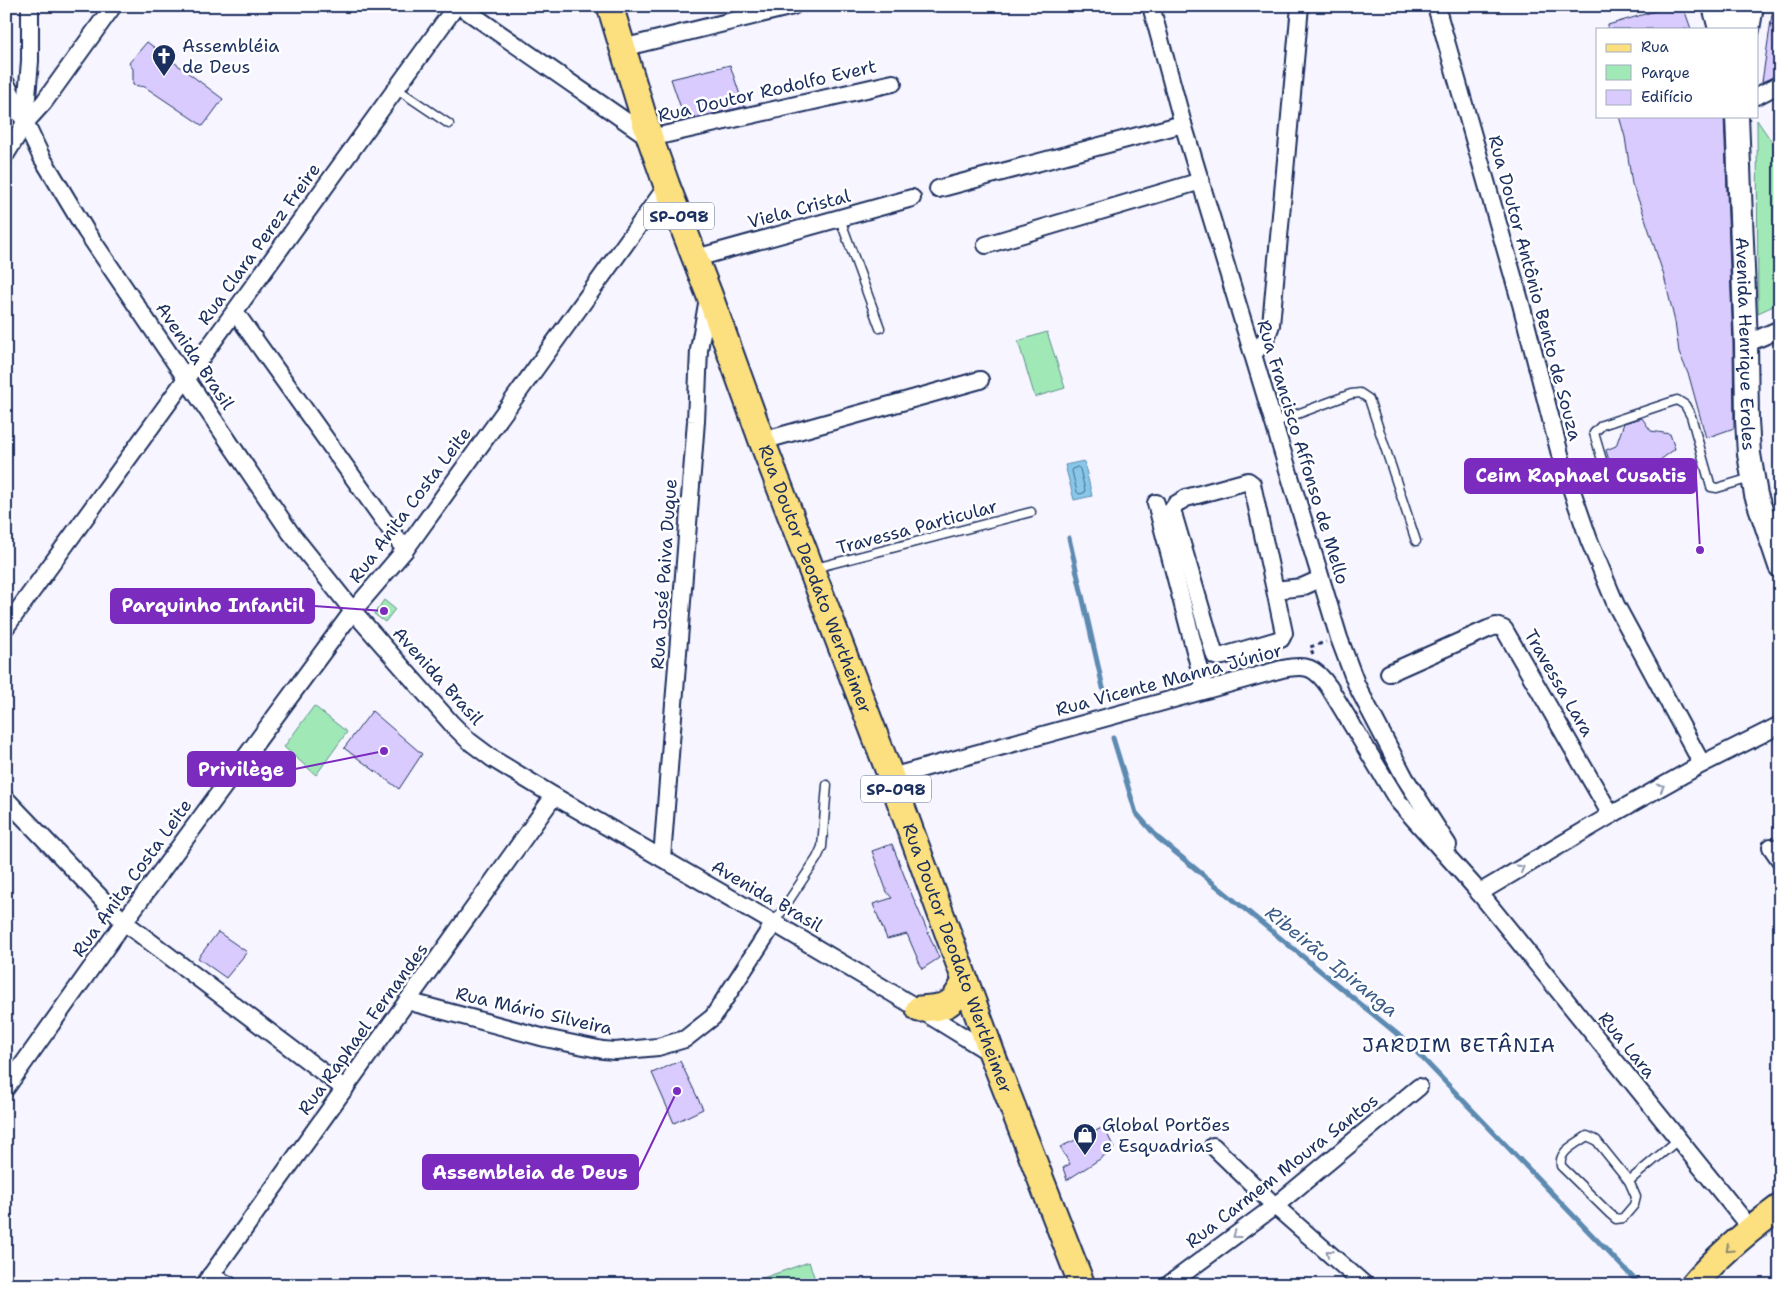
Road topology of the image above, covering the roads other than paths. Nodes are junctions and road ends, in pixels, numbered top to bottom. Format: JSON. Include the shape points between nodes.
{"nodes":[{"id":1,"x":30,"y":6,"type":"edge"},
{"id":2,"x":113,"y":6,"type":"edge"},
{"id":3,"x":458,"y":6,"type":"edge"},
{"id":4,"x":610,"y":6,"type":"edge"},
{"id":5,"x":793,"y":6,"type":"edge"},
{"id":6,"x":1152,"y":6,"type":"edge"},
{"id":7,"x":1300,"y":6,"type":"edge"},
{"id":8,"x":1436,"y":6,"type":"edge"},
{"id":9,"x":1738,"y":13,"type":"edge"},
{"id":10,"x":1721,"y":28,"type":"edge"},
{"id":11,"x":622,"y":48,"type":"junction"},
{"id":12,"x":6,"y":83,"type":"edge"},
{"id":13,"x":893,"y":83,"type":"dead end"},
{"id":14,"x":1779,"y":87,"type":"edge"},
{"id":15,"x":397,"y":89,"type":"junction"},
{"id":16,"x":1758,"y":96,"type":"edge"},
{"id":17,"x":1737,"y":118,"type":"edge"},
{"id":18,"x":25,"y":123,"type":"junction"},
{"id":19,"x":449,"y":124,"type":"dead end"},
{"id":20,"x":1183,"y":124,"type":"junction"},
{"id":21,"x":650,"y":138,"type":"junction"},
{"id":22,"x":6,"y":154,"type":"edge"},
{"id":23,"x":1201,"y":181,"type":"junction"},
{"id":24,"x":667,"y":186,"type":"junction"},
{"id":25,"x":938,"y":189,"type":"dead end"},
{"id":26,"x":912,"y":198,"type":"dead end"},
{"id":27,"x":840,"y":219,"type":"junction"},
{"id":28,"x":986,"y":245,"type":"dead end"},
{"id":29,"x":696,"y":258,"type":"junction"},
{"id":30,"x":709,"y":294,"type":"junction"},
{"id":31,"x":235,"y":312,"type":"junction"},
{"id":32,"x":880,"y":328,"type":"dead end"},
{"id":33,"x":1780,"y":329,"type":"edge"},
{"id":34,"x":1746,"y":344,"type":"junction"},
{"id":35,"x":1253,"y":354,"type":"junction"},
{"id":36,"x":186,"y":379,"type":"junction"},
{"id":37,"x":980,"y":380,"type":"dead end"},
{"id":38,"x":1273,"y":423,"type":"junction"},
{"id":39,"x":762,"y":441,"type":"junction"},
{"id":40,"x":1752,"y":477,"type":"junction"},
{"id":41,"x":1607,"y":478,"type":"dead end"},
{"id":42,"x":1156,"y":503,"type":"dead end"},
{"id":43,"x":1031,"y":512,"type":"dead end"},
{"id":44,"x":1416,"y":541,"type":"dead end"},
{"id":45,"x":404,"y":550,"type":"junction"},
{"id":46,"x":1780,"y":566,"type":"edge"},
{"id":47,"x":812,"y":569,"type":"junction"},
{"id":48,"x":1320,"y":579,"type":"junction"},
{"id":49,"x":1275,"y":590,"type":"junction"},
{"id":50,"x":353,"y":611,"type":"junction"},
{"id":51,"x":6,"y":627,"type":"edge"},
{"id":52,"x":1389,"y":673,"type":"dead end"},
{"id":53,"x":1206,"y":690,"type":"junction"},
{"id":54,"x":1780,"y":726,"type":"edge"},
{"id":55,"x":1702,"y":764,"type":"junction"},
{"id":56,"x":891,"y":777,"type":"junction"},
{"id":57,"x":827,"y":785,"type":"dead end"},
{"id":58,"x":554,"y":796,"type":"junction"},
{"id":59,"x":6,"y":799,"type":"edge"},
{"id":60,"x":1611,"y":815,"type":"junction"},
{"id":61,"x":662,"y":858,"type":"junction"},
{"id":62,"x":1476,"y":889,"type":"junction"},
{"id":63,"x":124,"y":922,"type":"junction"},
{"id":64,"x":774,"y":923,"type":"junction"},
{"id":65,"x":965,"y":981,"type":"junction"},
{"id":66,"x":407,"y":1001,"type":"junction"},
{"id":67,"x":919,"y":1008,"type":"junction"},
{"id":68,"x":992,"y":1054,"type":"junction"},
{"id":69,"x":1419,"y":1087,"type":"dead end"},
{"id":70,"x":6,"y":1088,"type":"edge"},
{"id":71,"x":344,"y":1089,"type":"junction"},
{"id":72,"x":1678,"y":1140,"type":"junction"},
{"id":73,"x":1213,"y":1146,"type":"dead end"},
{"id":74,"x":1629,"y":1181,"type":"junction"},
{"id":75,"x":1275,"y":1206,"type":"junction"},
{"id":76,"x":1780,"y":1207,"type":"edge"},
{"id":77,"x":1751,"y":1229,"type":"junction"},
{"id":78,"x":207,"y":1281,"type":"edge"},
{"id":79,"x":228,"y":1285,"type":"edge"},
{"id":80,"x":1082,"y":1285,"type":"edge"},
{"id":81,"x":1168,"y":1285,"type":"edge"},
{"id":82,"x":1365,"y":1285,"type":"edge"},
{"id":83,"x":1694,"y":1285,"type":"edge"}],
"edges":[{"from":1,"to":18,"type":"street"},
{"from":2,"to":18,"type":"street","via":[[44,102]]},
{"from":3,"to":15,"type":"street","name":"Rua Clara Perez Freire"},
{"from":3,"to":21,"type":"street"},
{"from":4,"to":11,"type":"main road","number":"SP-098"},
{"from":5,"to":11,"type":"street"},
{"from":6,"to":20,"type":"street","name":"Rua Francisco Affonso de Mello"},
{"from":7,"to":35,"type":"street","via":[[1271,325],[1265,341]]},
{"from":8,"to":55,"type":"street","name":"Rua Doutor Antônio Bento de Souza","via":[[1562,462],[1589,540],[1616,604]]},
{"from":9,"to":10,"type":"main road"},
{"from":11,"to":21,"type":"main road","number":"SP-098"},
{"from":12,"to":18,"type":"street","name":"Avenida Brasil"},
{"from":13,"to":21,"type":"street","name":"Rua Doutor Rodolfo Evert"},
{"from":14,"to":16,"type":"street"},
{"from":15,"to":19,"type":"lane"},
{"from":15,"to":31,"type":"street","name":"Rua Clara Perez Freire"},
{"from":17,"to":34,"type":"main road","name":"Avenida Henrique Eroles"},
{"from":18,"to":22,"type":"street"},
{"from":18,"to":36,"type":"street","name":"Avenida Brasil","via":[[86,230]]},
{"from":20,"to":23,"type":"street","name":"Rua Francisco Affonso de Mello"},
{"from":20,"to":25,"type":"street"},
{"from":21,"to":24,"type":"main road","number":"SP-098"},
{"from":23,"to":28,"type":"street"},
{"from":23,"to":35,"type":"street","name":"Rua Francisco Affonso de Mello"},
{"from":24,"to":29,"type":"main road","number":"SP-098"},
{"from":24,"to":45,"type":"street","name":"Rua Anita Costa Leite"},
{"from":26,"to":27,"type":"street","name":"Viela Cristal"},
{"from":27,"to":29,"type":"street","name":"Viela Cristal"},
{"from":27,"to":32,"type":"lane"},
{"from":29,"to":30,"type":"main road","number":"SP-098"},
{"from":30,"to":39,"type":"main road","name":"Rua Doutor Deodato Wertheimer","number":"SP-098"},
{"from":30,"to":61,"type":"street","name":"Rua José Paiva Duque","via":[[699,350]]},
{"from":31,"to":36,"type":"street","name":"Rua Clara Perez Freire"},
{"from":31,"to":45,"type":"street"},
{"from":33,"to":34,"type":"street"},
{"from":34,"to":40,"type":"main road","name":"Avenida Henrique Eroles"},
{"from":35,"to":38,"type":"street","name":"Rua Francisco Affonso de Mello"},
{"from":36,"to":50,"type":"street","name":"Avenida Brasil","via":[[290,532]]},
{"from":36,"to":51,"type":"street","name":"Rua Clara Perez Freire"},
{"from":37,"to":39,"type":"street"},
{"from":38,"to":44,"type":"lane","via":[[1351,394],[1360,393],[1369,399]]},
{"from":38,"to":48,"type":"street","name":"Rua Francisco Affonso de Mello"},
{"from":39,"to":47,"type":"main road","name":"Rua Doutor Deodato Wertheimer","number":"SP-098"},
{"from":40,"to":41,"type":"lane","via":[[1717,488],[1710,487],[1692,416],[1677,400],[1602,425],[1594,433]]},
{"from":40,"to":46,"type":"main road","name":"Avenida Henrique Eroles"},
{"from":42,"to":53,"type":"street"},
{"from":43,"to":47,"type":"lane","name":"Travessa Particular"},
{"from":45,"to":50,"type":"street","name":"Rua Anita Costa Leite"},
{"from":47,"to":56,"type":"main road","name":"Rua Doutor Deodato Wertheimer","number":"SP-098"},
{"from":48,"to":49,"type":"street","via":[[1302,587]]},
{"from":48,"to":62,"type":"street","name":"Rua Francisco Affonso de Mello","via":[[1357,686],[1405,778]]},
{"from":49,"to":49,"type":"street","via":[[1284,634],[1281,639],[1215,656],[1172,510],[1176,504],[1186,498],[1248,480],[1252,484]]},
{"from":50,"to":58,"type":"street","name":"Avenida Brasil","via":[[469,741]]},
{"from":50,"to":63,"type":"street","name":"Rua Anita Costa Leite"},
{"from":52,"to":60,"type":"street","name":"Travessa Lara","via":[[1488,629],[1496,626],[1504,629]]},
{"from":53,"to":56,"type":"street","name":"Rua Vicente Manna Júnior"},
{"from":53,"to":62,"type":"street","name":"Rua Vicente Manna Júnior","via":[[1296,666],[1309,667],[1321,675],[1398,801]]},
{"from":54,"to":55,"type":"street"},
{"from":60,"to":55,"type":"street","one_way":true},
{"from":56,"to":65,"type":"main road","name":"Rua Doutor Deodato Wertheimer","number":"SP-098"},
{"from":57,"to":64,"type":"lane","via":[[822,847]]},
{"from":58,"to":61,"type":"street","name":"Avenida Brasil"},
{"from":58,"to":66,"type":"street","name":"Rua Raphael Fernandes"},
{"from":59,"to":63,"type":"street"},
{"from":62,"to":60,"type":"street","one_way":true},
{"from":61,"to":64,"type":"street","name":"Avenida Brasil"},
{"from":62,"to":72,"type":"street","name":"Rua Lara"},
{"from":63,"to":70,"type":"street","name":"Rua Anita Costa Leite"},
{"from":63,"to":71,"type":"street"},
{"from":64,"to":66,"type":"street","name":"Rua Mário Silveira","via":[[713,1017],[685,1039],[658,1047],[603,1050]]},
{"from":64,"to":67,"type":"street","name":"Avenida Brasil"},
{"from":65,"to":67,"type":"main road","via":[[957,998],[948,1005]]},
{"from":65,"to":68,"type":"main road","name":"Rua Doutor Deodato Wertheimer","number":"SP-098"},
{"from":66,"to":71,"type":"street","name":"Rua Raphael Fernandes"},
{"from":67,"to":68,"type":"street","name":"Avenida Brasil"},
{"from":68,"to":80,"type":"main road","name":"Rua Doutor Deodato Wertheimer","number":"SP-098"},
{"from":69,"to":75,"type":"street","name":"Rua Carmem Moura Santos"},
{"from":71,"to":78,"type":"street","name":"Rua Raphael Fernandes"},
{"from":72,"to":74,"type":"lane"},
{"from":72,"to":77,"type":"street","name":"Rua Lara"},
{"from":73,"to":75,"type":"street"},
{"from":74,"to":74,"type":"lane","via":[[1636,1197],[1634,1205],[1623,1218],[1616,1219],[1561,1166],[1561,1155],[1586,1136],[1596,1140]]},
{"from":75,"to":81,"type":"street","name":"Rua Carmem Moura Santos","one_way":true},
{"from":82,"to":75,"type":"street","one_way":true},
{"from":76,"to":77,"type":"main road"},
{"from":77,"to":83,"type":"main road","one_way":true},
{"from":78,"to":79,"type":"street"}]}
